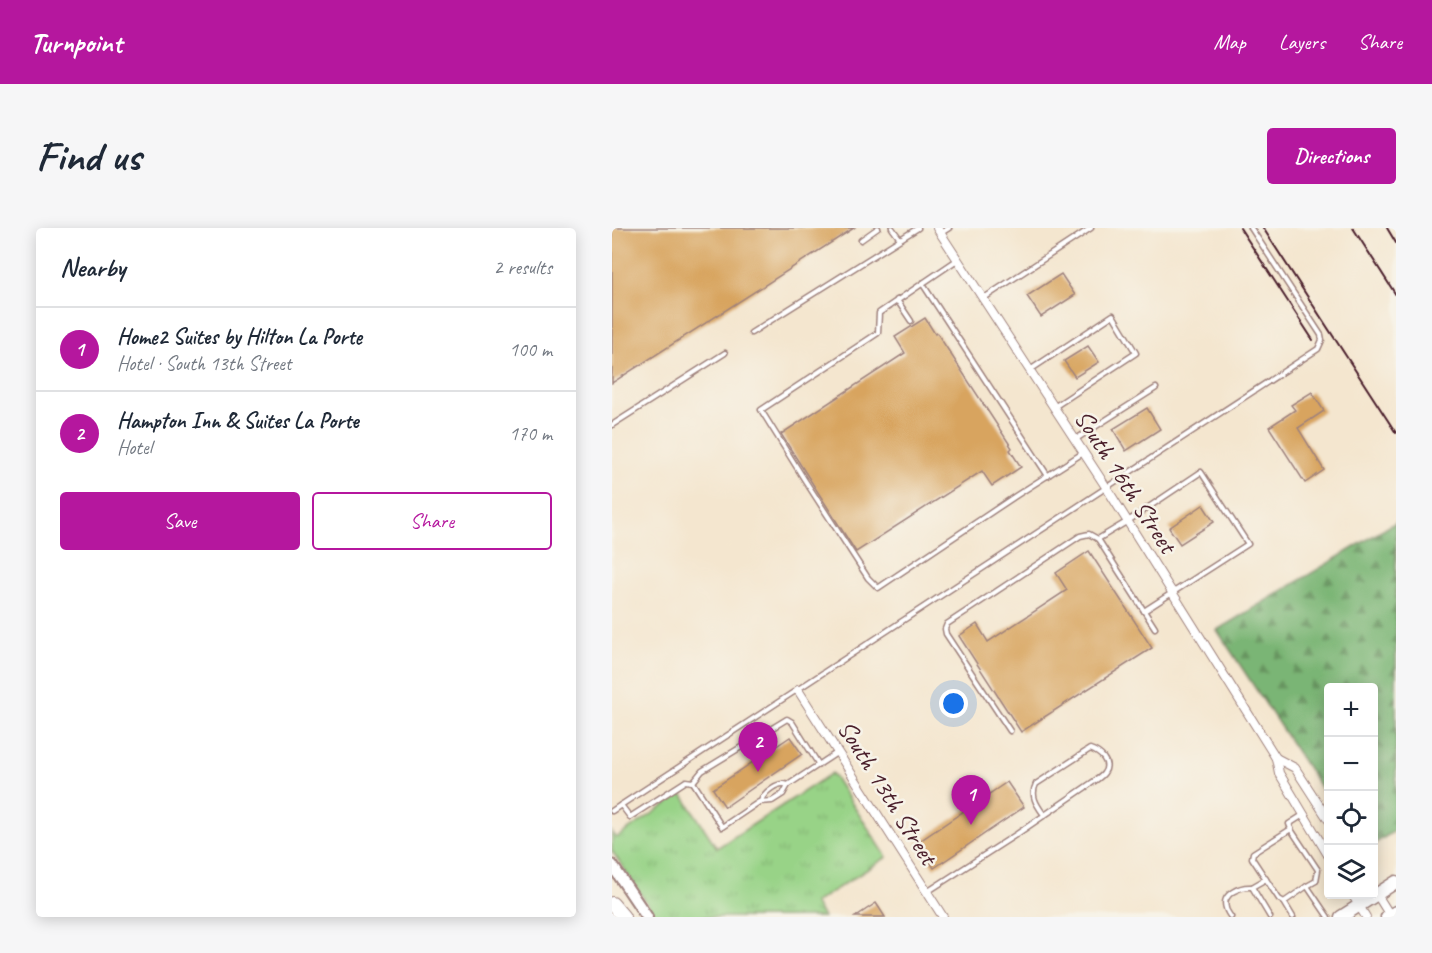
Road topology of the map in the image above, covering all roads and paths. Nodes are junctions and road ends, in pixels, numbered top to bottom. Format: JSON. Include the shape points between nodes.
{"nodes":[{"id":1,"x":878,"y":228,"type":"edge"},
{"id":2,"x":892,"y":228,"type":"edge"},
{"id":3,"x":918,"y":228,"type":"edge"},
{"id":4,"x":949,"y":228,"type":"edge"},
{"id":5,"x":1091,"y":228,"type":"edge"},
{"id":6,"x":1251,"y":228,"type":"edge"},
{"id":7,"x":939,"y":231,"type":"edge"},
{"id":8,"x":861,"y":240,"type":"dead end"},
{"id":9,"x":900,"y":240,"type":"junction"},
{"id":10,"x":957,"y":259,"type":"junction"},
{"id":11,"x":922,"y":283,"type":"junction"},
{"id":12,"x":983,"y":298,"type":"junction"},
{"id":13,"x":897,"y":300,"type":"junction"},
{"id":14,"x":911,"y":321,"type":"dead end"},
{"id":15,"x":752,"y":333,"type":"dead end"},
{"id":16,"x":724,"y":353,"type":"dead end"},
{"id":17,"x":1030,"y":370,"type":"junction"},
{"id":18,"x":1156,"y":388,"type":"dead end"},
{"id":19,"x":1054,"y":407,"type":"junction"},
{"id":20,"x":612,"y":425,"type":"edge"},
{"id":21,"x":1075,"y":440,"type":"junction"},
{"id":22,"x":1084,"y":453,"type":"junction"},
{"id":23,"x":1048,"y":476,"type":"junction"},
{"id":24,"x":1106,"y":487,"type":"junction"},
{"id":25,"x":1128,"y":521,"type":"junction"},
{"id":26,"x":1098,"y":539,"type":"junction"},
{"id":27,"x":1173,"y":593,"type":"junction"},
{"id":28,"x":1144,"y":611,"type":"junction"},
{"id":29,"x":1155,"y":628,"type":"dead end"},
{"id":30,"x":798,"y":690,"type":"junction"},
{"id":31,"x":1010,"y":731,"type":"dead end"},
{"id":32,"x":838,"y":753,"type":"junction"},
{"id":33,"x":1276,"y":758,"type":"junction"},
{"id":34,"x":819,"y":765,"type":"junction"},
{"id":35,"x":693,"y":782,"type":"junction"},
{"id":36,"x":788,"y":785,"type":"junction"},
{"id":37,"x":762,"y":801,"type":"junction"},
{"id":38,"x":621,"y":805,"type":"junction"},
{"id":39,"x":612,"y":811,"type":"edge"},
{"id":40,"x":1324,"y":812,"type":"edge"},
{"id":41,"x":1044,"y":815,"type":"junction"},
{"id":42,"x":1304,"y":815,"type":"junction"},
{"id":43,"x":1291,"y":829,"type":"junction"},
{"id":44,"x":1324,"y":847,"type":"edge"},
{"id":45,"x":612,"y":865,"type":"edge"},
{"id":46,"x":1266,"y":879,"type":"junction"},
{"id":47,"x":1396,"y":882,"type":"edge"},
{"id":48,"x":1307,"y":886,"type":"junction"},
{"id":49,"x":1252,"y":887,"type":"junction"},
{"id":50,"x":1378,"y":891,"type":"edge"},
{"id":51,"x":927,"y":892,"type":"junction"},
{"id":52,"x":1378,"y":897,"type":"edge"},
{"id":53,"x":1284,"y":902,"type":"junction"},
{"id":54,"x":612,"y":904,"type":"edge"},
{"id":55,"x":1362,"y":911,"type":"edge"},
{"id":56,"x":1391,"y":915,"type":"edge"},
{"id":57,"x":623,"y":917,"type":"edge"},
{"id":58,"x":647,"y":917,"type":"edge"},
{"id":59,"x":943,"y":917,"type":"edge"},
{"id":60,"x":1231,"y":917,"type":"edge"},
{"id":61,"x":1270,"y":917,"type":"edge"},
{"id":62,"x":1293,"y":917,"type":"edge"},
{"id":63,"x":1328,"y":917,"type":"edge"},
{"id":64,"x":1341,"y":917,"type":"edge"}],
"edges":[{"from":1,"to":8,"type":"lane"},
{"from":2,"to":9,"type":"lane"},
{"from":3,"to":9,"type":"lane"},
{"from":4,"to":7,"type":"lane"},
{"from":5,"to":12,"type":"lane"},
{"from":6,"to":24,"type":"lane","via":[[1321,335],[1321,344]]},
{"from":7,"to":10,"type":"street","name":"South 16th Street"},
{"from":9,"to":15,"type":"lane"},
{"from":10,"to":11,"type":"lane"},
{"from":10,"to":12,"type":"street","name":"South 16th Street"},
{"from":11,"to":13,"type":"lane"},
{"from":11,"to":23,"type":"lane"},
{"from":12,"to":17,"type":"street","name":"South 16th Street"},
{"from":13,"to":14,"type":"lane"},
{"from":13,"to":23,"type":"lane","via":[[879,313],[878,333],[761,410],[868,578],[878,588]]},
{"from":16,"to":20,"type":"lane"},
{"from":17,"to":19,"type":"street","name":"South 16th Street"},
{"from":17,"to":19,"type":"lane","via":[[1113,315],[1136,353]]},
{"from":18,"to":21,"type":"lane"},
{"from":19,"to":21,"type":"street","name":"South 16th Street"},
{"from":21,"to":22,"type":"street","name":"South 16th Street"},
{"from":22,"to":23,"type":"lane"},
{"from":22,"to":24,"type":"street","name":"South 16th Street"},
{"from":24,"to":25,"type":"street","name":"South 16th Street"},
{"from":24,"to":30,"type":"lane"},
{"from":25,"to":26,"type":"lane"},
{"from":25,"to":27,"type":"street","name":"South 16th Street"},
{"from":25,"to":27,"type":"lane","via":[[1201,472],[1248,544]]},
{"from":26,"to":28,"type":"lane"},
{"from":26,"to":31,"type":"lane","via":[[1089,534],[1080,536],[947,624],[946,634]]},
{"from":27,"to":28,"type":"lane"},
{"from":27,"to":33,"type":"street","name":"South 16th Street"},
{"from":28,"to":29,"type":"lane"},
{"from":30,"to":32,"type":"street","name":"South 13th Street"},
{"from":30,"to":38,"type":"lane"},
{"from":32,"to":34,"type":"lane"},
{"from":32,"to":51,"type":"street","name":"South 13th Street"},
{"from":33,"to":40,"type":"street","name":"South 16th Street","via":[[1295,768]]},
{"from":33,"to":42,"type":"street","name":"South 16th Street","via":[[1279,773]]},
{"from":34,"to":35,"type":"lane","via":[[792,722],[786,720],[702,771]]},
{"from":34,"to":36,"type":"lane"},
{"from":35,"to":37,"type":"lane","via":[[722,827]]},
{"from":35,"to":38,"type":"lane","via":[[686,781],[630,817]]},
{"from":36,"to":37,"type":"lane","via":[[772,801]]},
{"from":36,"to":37,"type":"lane","via":[[781,784],[765,794]]},
{"from":38,"to":39,"type":"lane"},
{"from":41,"to":41,"type":"lane","via":[[1104,773],[1107,767],[1102,754],[1090,749],[1036,784],[1035,801]]},
{"from":41,"to":51,"type":"lane"},
{"from":42,"to":43,"type":"lane","via":[[1289,824]]},
{"from":42,"to":44,"type":"street","name":"South 16th Street"},
{"from":43,"to":46,"type":"lane","via":[[1253,853],[1252,858]]},
{"from":43,"to":48,"type":"lane","via":[[1318,870],[1316,881]]},
{"from":45,"to":58,"type":"main road"},
{"from":46,"to":49,"type":"lane"},
{"from":46,"to":53,"type":"lane"},
{"from":47,"to":50,"type":"main road"},
{"from":48,"to":53,"type":"lane"},
{"from":48,"to":63,"type":"lane"},
{"from":49,"to":60,"type":"lane","via":[[1227,896],[1226,909]]},
{"from":49,"to":61,"type":"lane"},
{"from":51,"to":59,"type":"street","name":"South 13th Street"},
{"from":52,"to":56,"type":"street"},
{"from":53,"to":62,"type":"lane"},
{"from":54,"to":57,"type":"highway"},
{"from":55,"to":64,"type":"main road"}]}
